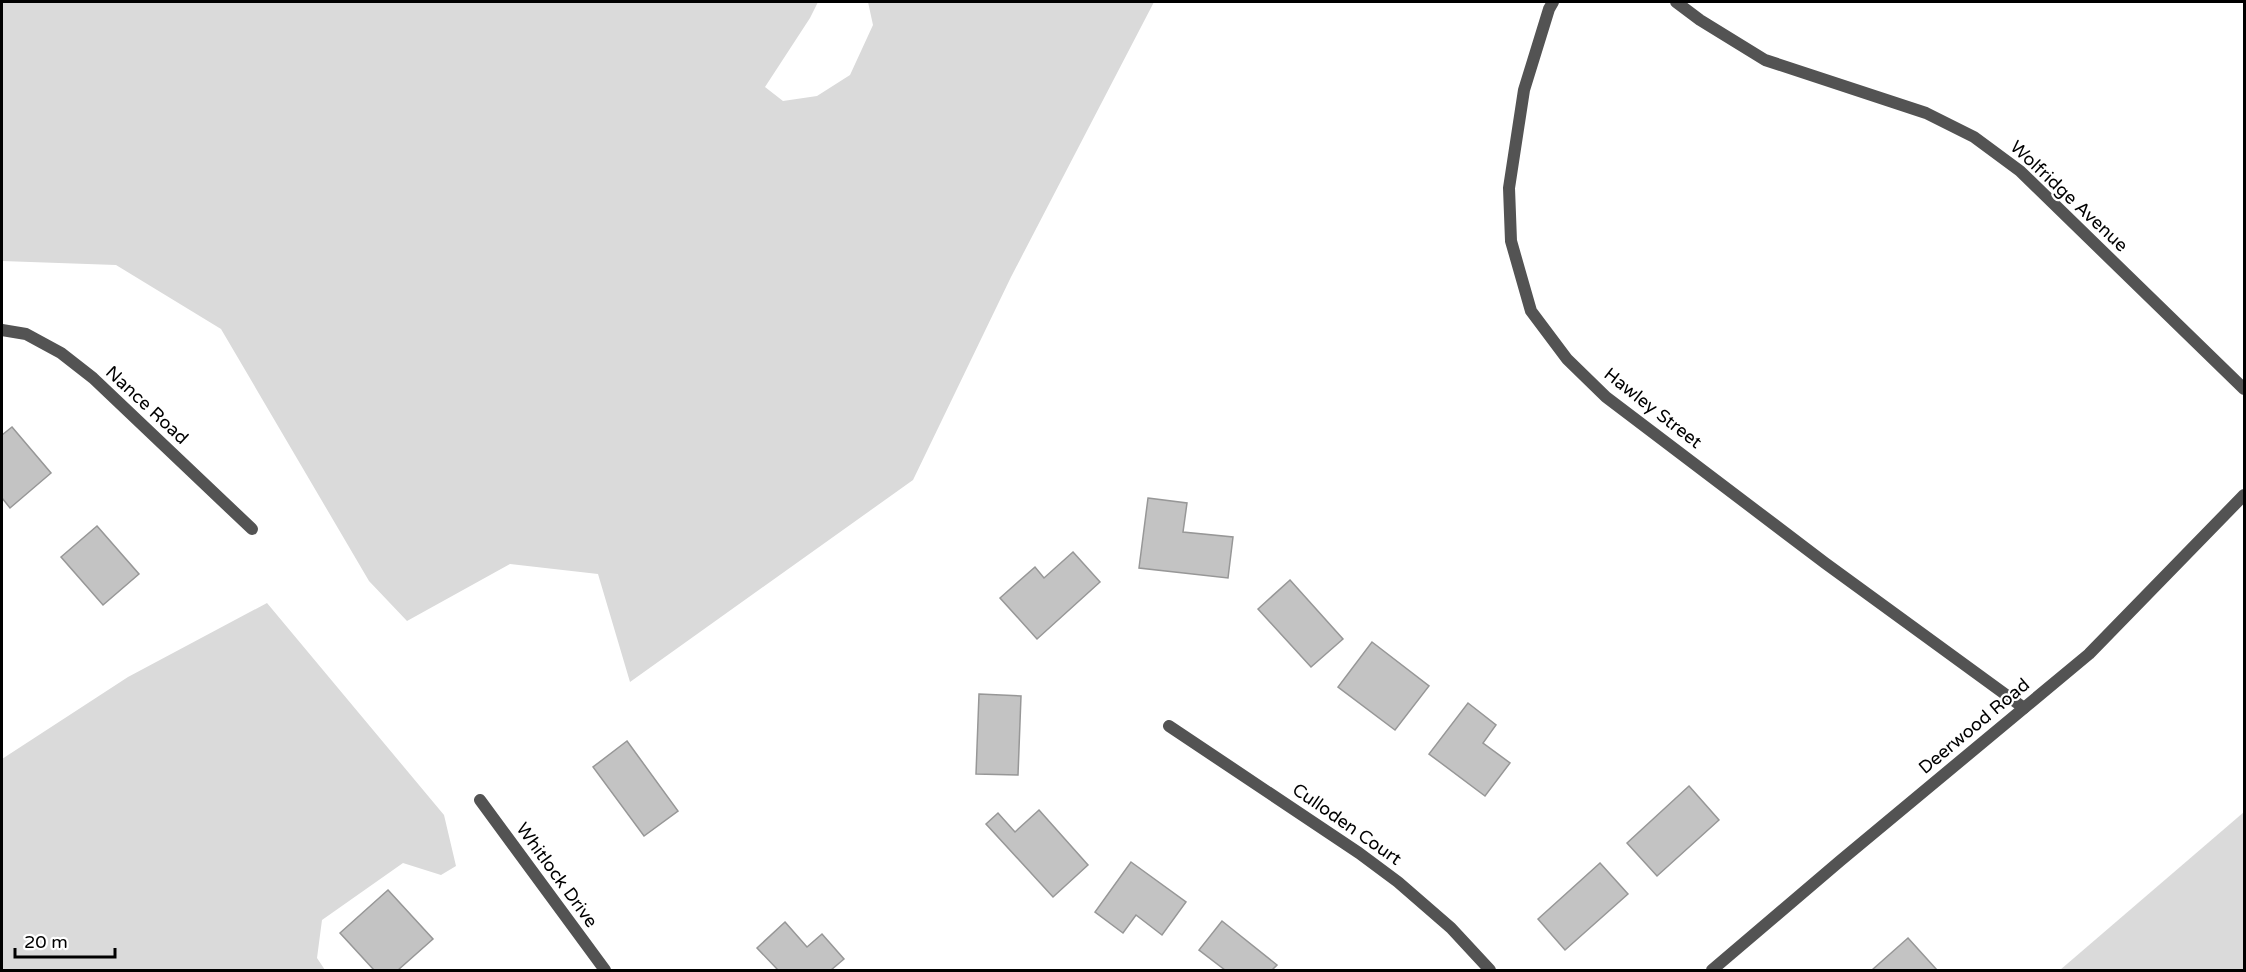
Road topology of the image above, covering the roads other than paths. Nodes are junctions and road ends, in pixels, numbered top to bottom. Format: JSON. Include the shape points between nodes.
{"nodes":[{"id":1,"x":1553,"y":2,"type":"edge"},
{"id":2,"x":1676,"y":2,"type":"edge"},
{"id":3,"x":2,"y":330,"type":"edge"},
{"id":4,"x":2244,"y":388,"type":"edge"},
{"id":5,"x":2244,"y":495,"type":"edge"},
{"id":6,"x":252,"y":529,"type":"dead end"},
{"id":7,"x":2024,"y":708,"type":"junction"},
{"id":8,"x":1168,"y":726,"type":"dead end"},
{"id":9,"x":480,"y":800,"type":"dead end"},
{"id":10,"x":605,"y":970,"type":"edge"},
{"id":11,"x":1490,"y":970,"type":"edge"},
{"id":12,"x":1712,"y":970,"type":"edge"}],
"edges":[{"from":1,"to":7,"type":"street","name":"Hawley Street","via":[[1524,90],[1509,188],[1511,241],[1531,311],[1567,359],[1606,397]]},
{"from":2,"to":4,"type":"street","name":"Wolfridge Avenue","via":[[1765,60],[1926,113],[1974,137],[2020,171]]},
{"from":3,"to":6,"type":"street","name":"Nance Road","via":[[26,334],[61,353],[93,378]]},
{"from":5,"to":7,"type":"street","name":"Deerwood Road","via":[[2089,654]]},
{"from":7,"to":12,"type":"street","name":"Deerwood Road"},
{"from":8,"to":11,"type":"street","name":"Culloden Court","via":[[1398,882]]},
{"from":9,"to":10,"type":"street","name":"Whitlock Drive"}]}
